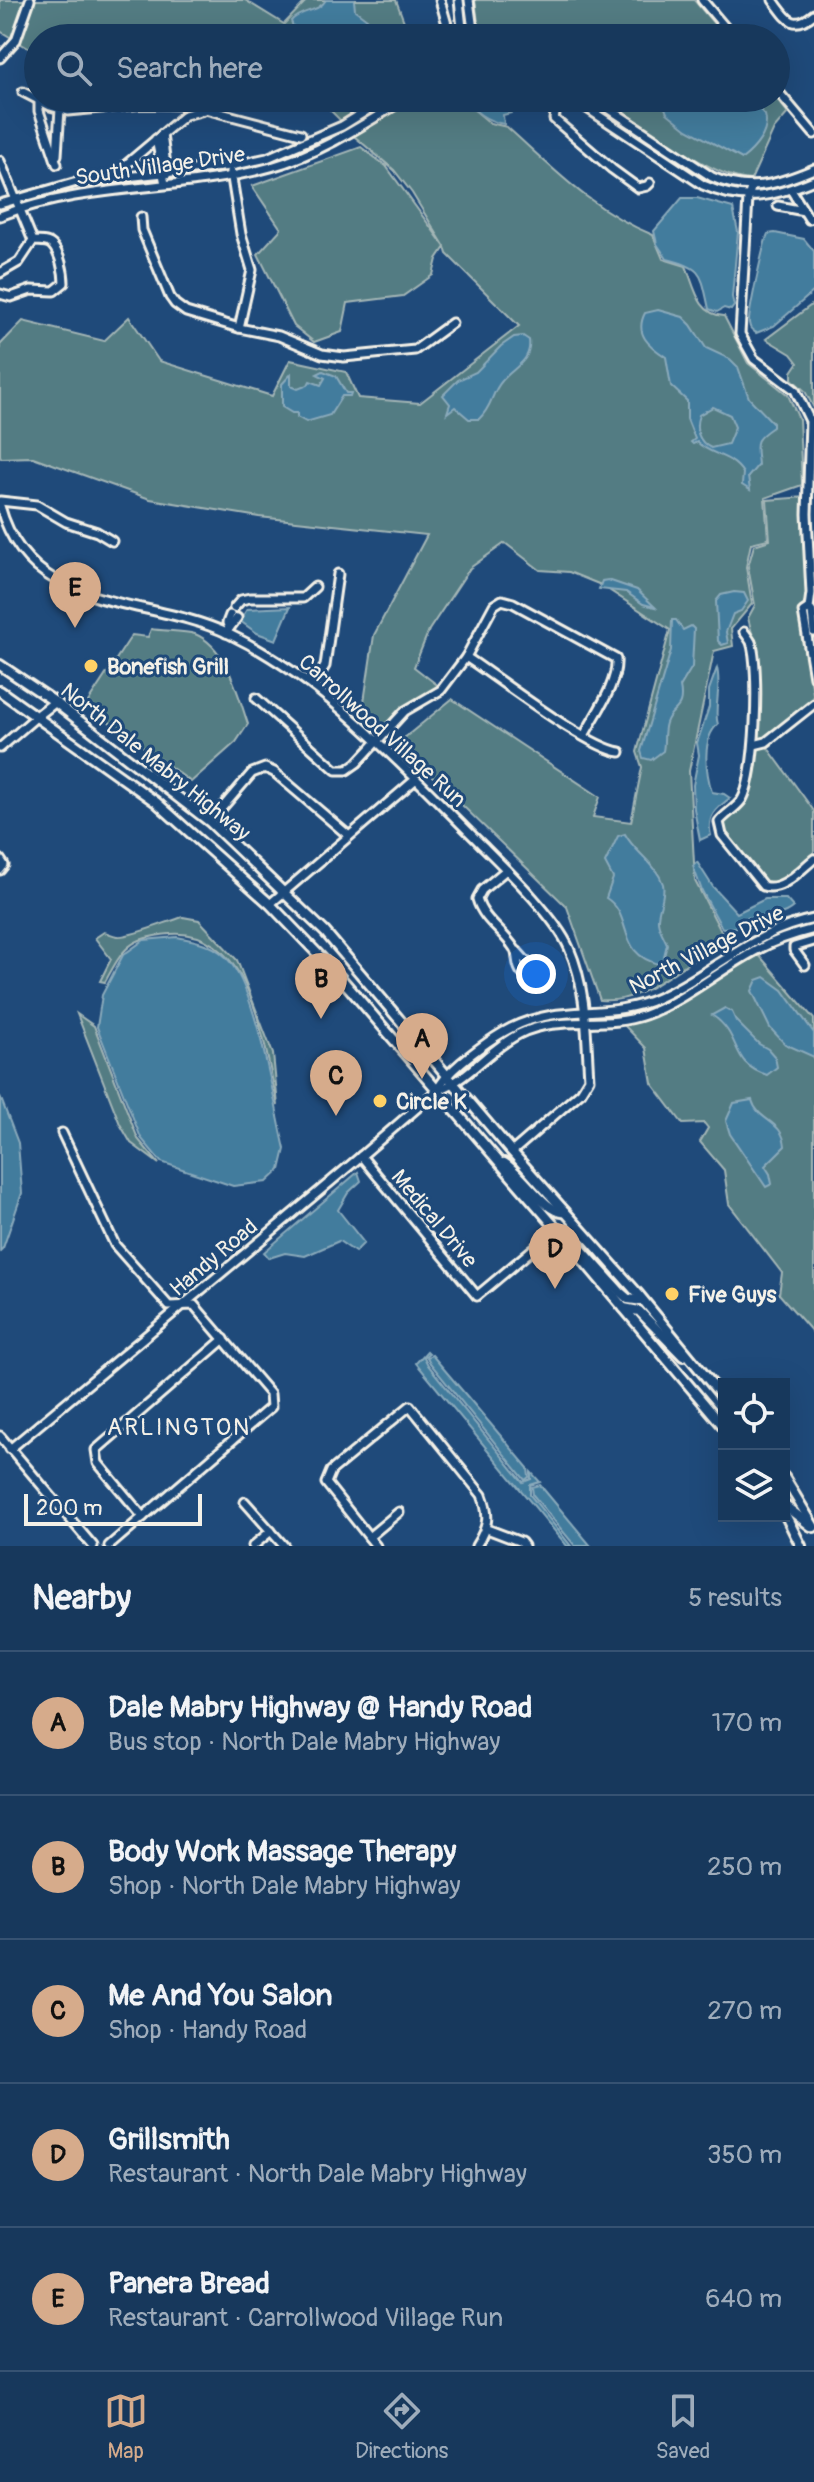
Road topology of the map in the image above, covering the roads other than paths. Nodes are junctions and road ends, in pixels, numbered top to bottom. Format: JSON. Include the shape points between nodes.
{"nodes":[{"id":1,"x":30,"y":0,"type":"edge"},
{"id":2,"x":440,"y":0,"type":"edge"},
{"id":3,"x":459,"y":0,"type":"edge"},
{"id":4,"x":469,"y":0,"type":"edge"},
{"id":5,"x":702,"y":0,"type":"edge"},
{"id":6,"x":773,"y":0,"type":"edge"},
{"id":7,"x":814,"y":14,"type":"edge"},
{"id":8,"x":447,"y":24,"type":"edge"},
{"id":9,"x":462,"y":24,"type":"edge"},
{"id":10,"x":472,"y":24,"type":"edge"},
{"id":11,"x":722,"y":24,"type":"edge"},
{"id":12,"x":0,"y":58,"type":"edge"},
{"id":13,"x":790,"y":106,"type":"edge"},
{"id":14,"x":39,"y":112,"type":"edge"},
{"id":15,"x":60,"y":112,"type":"edge"},
{"id":16,"x":184,"y":112,"type":"edge"},
{"id":17,"x":196,"y":112,"type":"edge"},
{"id":18,"x":217,"y":112,"type":"edge"},
{"id":19,"x":362,"y":112,"type":"edge"},
{"id":20,"x":384,"y":112,"type":"edge"},
{"id":21,"x":555,"y":112,"type":"edge"},
{"id":22,"x":593,"y":112,"type":"edge"},
{"id":23,"x":614,"y":112,"type":"edge"},
{"id":24,"x":185,"y":115,"type":"junction"},
{"id":25,"x":301,"y":134,"type":"dead end"},
{"id":26,"x":814,"y":134,"type":"edge"},
{"id":27,"x":159,"y":136,"type":"junction"},
{"id":28,"x":0,"y":161,"type":"edge"},
{"id":29,"x":231,"y":166,"type":"junction"},
{"id":30,"x":122,"y":168,"type":"dead end"},
{"id":31,"x":814,"y":169,"type":"edge"},
{"id":32,"x":165,"y":173,"type":"junction"},
{"id":33,"x":231,"y":176,"type":"junction"},
{"id":34,"x":814,"y":180,"type":"edge"},
{"id":35,"x":650,"y":183,"type":"dead end"},
{"id":36,"x":165,"y":184,"type":"junction"},
{"id":37,"x":751,"y":188,"type":"junction"},
{"id":38,"x":791,"y":190,"type":"junction"},
{"id":39,"x":748,"y":198,"type":"junction"},
{"id":40,"x":14,"y":199,"type":"junction"},
{"id":41,"x":0,"y":204,"type":"edge"},
{"id":42,"x":778,"y":206,"type":"dead end"},
{"id":43,"x":18,"y":209,"type":"junction"},
{"id":44,"x":804,"y":211,"type":"junction"},
{"id":45,"x":0,"y":216,"type":"edge"},
{"id":46,"x":141,"y":217,"type":"dead end"},
{"id":47,"x":814,"y":217,"type":"edge"},
{"id":48,"x":33,"y":241,"type":"junction"},
{"id":49,"x":0,"y":273,"type":"edge"},
{"id":50,"x":0,"y":294,"type":"edge"},
{"id":51,"x":452,"y":323,"type":"dead end"},
{"id":52,"x":239,"y":328,"type":"junction"},
{"id":53,"x":812,"y":437,"type":"edge"},
{"id":54,"x":0,"y":504,"type":"edge"},
{"id":55,"x":112,"y":541,"type":"dead end"},
{"id":56,"x":338,"y":574,"type":"dead end"},
{"id":57,"x":315,"y":587,"type":"dead end"},
{"id":58,"x":809,"y":608,"type":"junction"},
{"id":59,"x":228,"y":630,"type":"junction"},
{"id":60,"x":744,"y":632,"type":"dead end"},
{"id":61,"x":814,"y":632,"type":"edge"},
{"id":62,"x":811,"y":648,"type":"edge"},
{"id":63,"x":466,"y":657,"type":"junction"},
{"id":64,"x":0,"y":665,"type":"edge"},
{"id":65,"x":814,"y":677,"type":"edge"},
{"id":66,"x":313,"y":686,"type":"junction"},
{"id":67,"x":0,"y":691,"type":"edge"},
{"id":68,"x":256,"y":698,"type":"dead end"},
{"id":69,"x":52,"y":699,"type":"junction"},
{"id":70,"x":814,"y":704,"type":"edge"},
{"id":71,"x":37,"y":716,"type":"junction"},
{"id":72,"x":584,"y":736,"type":"junction"},
{"id":73,"x":377,"y":743,"type":"junction"},
{"id":74,"x":754,"y":745,"type":"junction"},
{"id":75,"x":0,"y":748,"type":"edge"},
{"id":76,"x":620,"y":752,"type":"dead end"},
{"id":77,"x":416,"y":779,"type":"junction"},
{"id":78,"x":210,"y":822,"type":"junction"},
{"id":79,"x":349,"y":836,"type":"junction"},
{"id":80,"x":0,"y":859,"type":"edge"},
{"id":81,"x":814,"y":859,"type":"edge"},
{"id":82,"x":0,"y":870,"type":"edge"},
{"id":83,"x":506,"y":870,"type":"junction"},
{"id":84,"x":284,"y":892,"type":"junction"},
{"id":85,"x":270,"y":904,"type":"junction"},
{"id":86,"x":814,"y":919,"type":"edge"},
{"id":87,"x":814,"y":929,"type":"edge"},
{"id":88,"x":814,"y":941,"type":"edge"},
{"id":89,"x":517,"y":951,"type":"dead end"},
{"id":90,"x":805,"y":965,"type":"dead end"},
{"id":91,"x":584,"y":1011,"type":"junction"},
{"id":92,"x":585,"y":1021,"type":"junction"},
{"id":93,"x":508,"y":1029,"type":"junction"},
{"id":94,"x":512,"y":1039,"type":"junction"},
{"id":95,"x":448,"y":1075,"type":"junction"},
{"id":96,"x":455,"y":1084,"type":"junction"},
{"id":97,"x":437,"y":1091,"type":"junction"},
{"id":98,"x":62,"y":1133,"type":"dead end"},
{"id":99,"x":512,"y":1152,"type":"junction"},
{"id":100,"x":361,"y":1156,"type":"junction"},
{"id":101,"x":496,"y":1158,"type":"junction"},
{"id":102,"x":565,"y":1212,"type":"junction"},
{"id":103,"x":557,"y":1229,"type":"junction"},
{"id":104,"x":643,"y":1301,"type":"junction"},
{"id":105,"x":181,"y":1306,"type":"junction"},
{"id":106,"x":624,"y":1308,"type":"junction"},
{"id":107,"x":224,"y":1339,"type":"junction"},
{"id":108,"x":699,"y":1370,"type":"junction"},
{"id":109,"x":718,"y":1392,"type":"edge"},
{"id":110,"x":718,"y":1420,"type":"edge"},
{"id":111,"x":0,"y":1436,"type":"edge"},
{"id":112,"x":10,"y":1449,"type":"junction"},
{"id":113,"x":790,"y":1486,"type":"edge"},
{"id":114,"x":790,"y":1495,"type":"edge"},
{"id":115,"x":798,"y":1497,"type":"junction"},
{"id":116,"x":245,"y":1502,"type":"dead end"},
{"id":117,"x":790,"y":1508,"type":"edge"},
{"id":118,"x":399,"y":1512,"type":"dead end"},
{"id":119,"x":143,"y":1517,"type":"junction"},
{"id":120,"x":789,"y":1522,"type":"edge"},
{"id":121,"x":814,"y":1528,"type":"edge"},
{"id":122,"x":487,"y":1529,"type":"junction"},
{"id":123,"x":271,"y":1531,"type":"junction"},
{"id":124,"x":369,"y":1537,"type":"junction"},
{"id":125,"x":93,"y":1546,"type":"edge"},
{"id":126,"x":109,"y":1546,"type":"edge"},
{"id":127,"x":253,"y":1546,"type":"edge"},
{"id":128,"x":284,"y":1546,"type":"edge"},
{"id":129,"x":376,"y":1546,"type":"edge"},
{"id":130,"x":476,"y":1546,"type":"edge"},
{"id":131,"x":524,"y":1546,"type":"edge"},
{"id":132,"x":801,"y":1546,"type":"edge"}],
"edges":[{"from":1,"to":12,"type":"street","via":[[16,40]]},
{"from":2,"to":8,"type":"street"},
{"from":3,"to":9,"type":"street"},
{"from":4,"to":10,"type":"street"},
{"from":5,"to":11,"type":"street"},
{"from":6,"to":7,"type":"street","via":[[795,23]]},
{"from":13,"to":26,"type":"street"},
{"from":14,"to":15,"type":"street","via":[[57,164]]},
{"from":16,"to":24,"type":"street"},
{"from":17,"to":24,"type":"street"},
{"from":18,"to":25,"type":"street"},
{"from":19,"to":29,"type":"street","name":"South Village Drive","via":[[316,138]]},
{"from":20,"to":33,"type":"street","name":"South Village Drive","via":[[322,149]]},
{"from":21,"to":35,"type":"street","via":[[554,119],[612,169],[638,188]]},
{"from":22,"to":39,"type":"street","via":[[703,185]]},
{"from":23,"to":37,"type":"street","via":[[712,177]]},
{"from":24,"to":27,"type":"street"},
{"from":27,"to":30,"type":"street"},
{"from":27,"to":32,"type":"street"},
{"from":28,"to":40,"type":"street"},
{"from":29,"to":32,"type":"street","name":"South Village Drive"},
{"from":29,"to":33,"type":"street"},
{"from":31,"to":37,"type":"street"},
{"from":32,"to":36,"type":"street"},
{"from":32,"to":40,"type":"street","name":"South Village Drive","via":[[77,182]]},
{"from":33,"to":36,"type":"street","name":"South Village Drive"},
{"from":33,"to":52,"type":"street","via":[[252,270]]},
{"from":34,"to":38,"type":"street"},
{"from":36,"to":43,"type":"street","name":"South Village Drive","via":[[78,194]]},
{"from":37,"to":39,"type":"street"},
{"from":38,"to":39,"type":"street"},
{"from":38,"to":44,"type":"street"},
{"from":39,"to":53,"type":"street","via":[[740,334],[754,359],[795,390],[808,414]]},
{"from":40,"to":41,"type":"street","name":"South Village Drive"},
{"from":40,"to":43,"type":"street"},
{"from":42,"to":44,"type":"street"},
{"from":43,"to":45,"type":"street","name":"South Village Drive"},
{"from":43,"to":48,"type":"street"},
{"from":44,"to":47,"type":"street","via":[[809,219]]},
{"from":46,"to":52,"type":"street","via":[[175,304]]},
{"from":48,"to":49,"type":"street","via":[[19,262]]},
{"from":48,"to":50,"type":"street","via":[[54,246],[64,283],[54,291]]},
{"from":51,"to":52,"type":"street","via":[[415,350],[344,357]]},
{"from":53,"to":58,"type":"street"},
{"from":54,"to":55,"type":"street","via":[[37,505]]},
{"from":54,"to":59,"type":"street","name":"Carrollwood Village Run","via":[[17,547],[53,581],[77,592]]},
{"from":56,"to":66,"type":"street","via":[[325,666]]},
{"from":57,"to":59,"type":"street","via":[[303,598],[241,600]]},
{"from":58,"to":61,"type":"street"},
{"from":58,"to":62,"type":"street","via":[[803,612]]},
{"from":59,"to":66,"type":"street","name":"Carrollwood Village Run"},
{"from":60,"to":74,"type":"street","via":[[751,641],[756,686]]},
{"from":62,"to":65,"type":"street"},
{"from":63,"to":72,"type":"street"},
{"from":63,"to":72,"type":"street","via":[[494,605],[502,600],[606,651],[616,659],[617,669]]},
{"from":63,"to":73,"type":"street","via":[[441,690],[405,711]]},
{"from":64,"to":69,"type":"main road","name":"North Dale Mabry Highway"},
{"from":66,"to":73,"type":"street","name":"Carrollwood Village Run"},
{"from":67,"to":71,"type":"main road","name":"North Dale Mabry Highway"},
{"from":68,"to":73,"type":"street","via":[[336,770],[347,770]]},
{"from":69,"to":71,"type":"main road"},
{"from":69,"to":78,"type":"main road","name":"North Dale Mabry Highway"},
{"from":70,"to":74,"type":"street","via":[[766,742]]},
{"from":71,"to":75,"type":"street"},
{"from":71,"to":85,"type":"main road","name":"North Dale Mabry Highway","via":[[156,802]]},
{"from":72,"to":76,"type":"street"},
{"from":73,"to":77,"type":"street","name":"Carrollwood Village Run"},
{"from":74,"to":81,"type":"street","via":[[741,801],[719,822],[722,835],[763,886],[779,887]]},
{"from":77,"to":79,"type":"street"},
{"from":77,"to":83,"type":"street","name":"Carrollwood Village Run"},
{"from":78,"to":79,"type":"street","via":[[252,773],[265,768]]},
{"from":78,"to":84,"type":"main road","name":"North Dale Mabry Highway"},
{"from":79,"to":84,"type":"street"},
{"from":80,"to":82,"type":"street"},
{"from":83,"to":89,"type":"street","via":[[477,899]]},
{"from":83,"to":91,"type":"street","name":"Carrollwood Village Run","via":[[568,944],[581,977]]},
{"from":84,"to":85,"type":"street"},
{"from":84,"to":95,"type":"main road","name":"North Dale Mabry Highway"},
{"from":85,"to":97,"type":"main road","name":"North Dale Mabry Highway"},
{"from":86,"to":91,"type":"street","name":"North Village Drive","via":[[775,930],[642,1005]]},
{"from":87,"to":92,"type":"street","name":"North Village Drive","via":[[756,950],[645,1015]]},
{"from":88,"to":90,"type":"street","via":[[794,947]]},
{"from":91,"to":92,"type":"street","name":"Carrollwood Village Run"},
{"from":91,"to":93,"type":"street","name":"North Village Drive","via":[[545,1015]]},
{"from":92,"to":94,"type":"street","name":"North Village Drive","via":[[547,1025]]},
{"from":92,"to":99,"type":"street","name":"Carrollwood Village Run","via":[[587,1086]]},
{"from":93,"to":94,"type":"street"},
{"from":93,"to":95,"type":"street","name":"North Village Drive"},
{"from":94,"to":96,"type":"street","name":"North Village Drive"},
{"from":95,"to":96,"type":"main road","name":"North Dale Mabry Highway"},
{"from":95,"to":97,"type":"street","name":"North Village Drive"},
{"from":96,"to":97,"type":"street","name":"North Village Drive"},
{"from":96,"to":99,"type":"main road","name":"North Dale Mabry Highway"},
{"from":97,"to":100,"type":"street","name":"Handy Road"},
{"from":97,"to":101,"type":"main road","name":"North Dale Mabry Highway"},
{"from":98,"to":105,"type":"street","via":[[115,1245],[169,1306]]},
{"from":99,"to":102,"type":"main road","name":"North Dale Mabry Highway"},
{"from":100,"to":103,"type":"street","name":"Medical Drive","via":[[477,1296]]},
{"from":100,"to":105,"type":"street","name":"Handy Road"},
{"from":101,"to":102,"type":"main road","via":[[516,1170],[552,1210]]},
{"from":101,"to":103,"type":"main road","name":"North Dale Mabry Highway"},
{"from":102,"to":104,"type":"main road","name":"North Dale Mabry Highway"},
{"from":103,"to":104,"type":"main road","via":[[628,1299]]},
{"from":103,"to":106,"type":"main road","name":"North Dale Mabry Highway"},
{"from":104,"to":108,"type":"main road","name":"North Dale Mabry Highway"},
{"from":105,"to":107,"type":"street","via":[[194,1305]]},
{"from":105,"to":112,"type":"street","name":"Handy Road"},
{"from":106,"to":108,"type":"main road","via":[[639,1311]]},
{"from":106,"to":110,"type":"main road","name":"North Dale Mabry Highway"},
{"from":107,"to":119,"type":"street","via":[[96,1450],[98,1463]]},
{"from":107,"to":119,"type":"street","via":[[270,1394],[271,1407]]},
{"from":108,"to":109,"type":"main road","name":"North Dale Mabry Highway"},
{"from":111,"to":112,"type":"street"},
{"from":112,"to":125,"type":"street"},
{"from":113,"to":115,"type":"main road"},
{"from":114,"to":115,"type":"main road"},
{"from":115,"to":121,"type":"main road"},
{"from":116,"to":123,"type":"street"},
{"from":117,"to":121,"type":"main road"},
{"from":118,"to":124,"type":"street"},
{"from":119,"to":126,"type":"street"},
{"from":120,"to":132,"type":"main road"},
{"from":122,"to":124,"type":"street","via":[[482,1495],[410,1406],[331,1471],[326,1483]]},
{"from":122,"to":130,"type":"street"},
{"from":122,"to":131,"type":"street"},
{"from":123,"to":127,"type":"street"},
{"from":123,"to":128,"type":"street"},
{"from":124,"to":129,"type":"street"}]}
